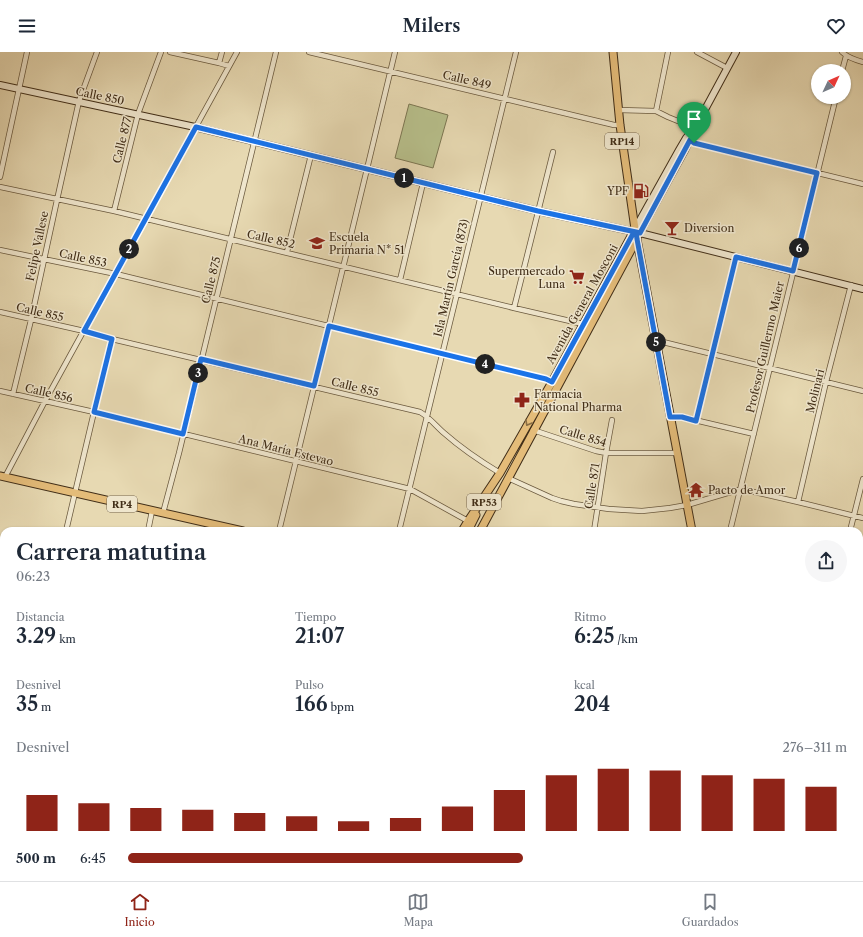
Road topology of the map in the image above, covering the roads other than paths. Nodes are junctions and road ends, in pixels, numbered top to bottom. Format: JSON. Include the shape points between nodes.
{"nodes":[{"id":1,"x":27,"y":52,"type":"edge"},
{"id":2,"x":97,"y":52,"type":"edge"},
{"id":3,"x":161,"y":52,"type":"edge"},
{"id":4,"x":170,"y":52,"type":"edge"},
{"id":5,"x":222,"y":52,"type":"edge"},
{"id":6,"x":237,"y":52,"type":"edge"},
{"id":7,"x":276,"y":52,"type":"edge"},
{"id":8,"x":309,"y":52,"type":"edge"},
{"id":9,"x":395,"y":52,"type":"edge"},
{"id":10,"x":516,"y":52,"type":"edge"},
{"id":11,"x":613,"y":52,"type":"edge"},
{"id":12,"x":668,"y":52,"type":"edge"},
{"id":13,"x":697,"y":52,"type":"edge"},
{"id":14,"x":736,"y":52,"type":"edge"},
{"id":15,"x":842,"y":52,"type":"edge"},
{"id":16,"x":846,"y":56,"type":"junction"},
{"id":17,"x":863,"y":62,"type":"edge"},
{"id":18,"x":220,"y":63,"type":"junction"},
{"id":19,"x":844,"y":64,"type":"edge"},
{"id":20,"x":229,"y":66,"type":"junction"},
{"id":21,"x":727,"y":68,"type":"junction"},
{"id":22,"x":390,"y":71,"type":"junction"},
{"id":23,"x":0,"y":85,"type":"edge"},
{"id":24,"x":19,"y":89,"type":"junction"},
{"id":25,"x":504,"y":98,"type":"junction"},
{"id":26,"x":79,"y":101,"type":"junction"},
{"id":27,"x":834,"y":104,"type":"edge"},
{"id":28,"x":619,"y":110,"type":"junction"},
{"id":29,"x":656,"y":111,"type":"junction"},
{"id":30,"x":138,"y":114,"type":"junction"},
{"id":31,"x":620,"y":125,"type":"junction"},
{"id":32,"x":196,"y":127,"type":"junction"},
{"id":33,"x":695,"y":128,"type":"junction"},
{"id":34,"x":688,"y":139,"type":"junction"},
{"id":35,"x":254,"y":141,"type":"junction"},
{"id":36,"x":553,"y":152,"type":"dead end"},
{"id":37,"x":311,"y":155,"type":"junction"},
{"id":38,"x":368,"y":169,"type":"junction"},
{"id":39,"x":817,"y":173,"type":"junction"},
{"id":40,"x":0,"y":177,"type":"edge"},
{"id":41,"x":424,"y":183,"type":"junction"},
{"id":42,"x":863,"y":184,"type":"edge"},
{"id":43,"x":0,"y":187,"type":"edge"},
{"id":44,"x":480,"y":197,"type":"junction"},
{"id":45,"x":56,"y":200,"type":"junction"},
{"id":46,"x":114,"y":211,"type":"junction"},
{"id":47,"x":538,"y":211,"type":"junction"},
{"id":48,"x":146,"y":219,"type":"junction"},
{"id":49,"x":636,"y":233,"type":"junction"},
{"id":50,"x":230,"y":239,"type":"junction"},
{"id":51,"x":0,"y":250,"type":"edge"},
{"id":52,"x":287,"y":252,"type":"junction"},
{"id":53,"x":736,"y":257,"type":"junction"},
{"id":54,"x":44,"y":259,"type":"junction"},
{"id":55,"x":344,"y":266,"type":"junction"},
{"id":56,"x":793,"y":271,"type":"junction"},
{"id":57,"x":116,"y":274,"type":"junction"},
{"id":58,"x":400,"y":280,"type":"junction"},
{"id":59,"x":850,"y":285,"type":"junction"},
{"id":60,"x":863,"y":288,"type":"edge"},
{"id":61,"x":456,"y":294,"type":"junction"},
{"id":62,"x":216,"y":299,"type":"junction"},
{"id":63,"x":514,"y":308,"type":"junction"},
{"id":64,"x":0,"y":312,"type":"edge"},
{"id":65,"x":31,"y":320,"type":"junction"},
{"id":66,"x":583,"y":324,"type":"junction"},
{"id":67,"x":329,"y":326,"type":"junction"},
{"id":68,"x":84,"y":331,"type":"junction"},
{"id":69,"x":112,"y":339,"type":"junction"},
{"id":70,"x":656,"y":343,"type":"junction"},
{"id":71,"x":442,"y":354,"type":"junction"},
{"id":72,"x":712,"y":355,"type":"junction"},
{"id":73,"x":201,"y":359,"type":"junction"},
{"id":74,"x":770,"y":369,"type":"junction"},
{"id":75,"x":552,"y":382,"type":"junction"},
{"id":76,"x":826,"y":382,"type":"junction"},
{"id":77,"x":314,"y":386,"type":"junction"},
{"id":78,"x":0,"y":391,"type":"edge"},
{"id":79,"x":863,"y":391,"type":"edge"},
{"id":80,"x":13,"y":394,"type":"junction"},
{"id":81,"x":45,"y":401,"type":"junction"},
{"id":82,"x":94,"y":412,"type":"junction"},
{"id":83,"x":427,"y":417,"type":"junction"},
{"id":84,"x":670,"y":417,"type":"junction"},
{"id":85,"x":612,"y":420,"type":"dead end"},
{"id":86,"x":696,"y":421,"type":"junction"},
{"id":87,"x":534,"y":430,"type":"junction"},
{"id":88,"x":183,"y":434,"type":"junction"},
{"id":89,"x":754,"y":434,"type":"junction"},
{"id":90,"x":606,"y":453,"type":"junction"},
{"id":91,"x":677,"y":453,"type":"junction"},
{"id":92,"x":296,"y":461,"type":"junction"},
{"id":93,"x":500,"y":473,"type":"junction"},
{"id":94,"x":3,"y":476,"type":"edge"},
{"id":95,"x":508,"y":478,"type":"junction"},
{"id":96,"x":863,"y":479,"type":"edge"},
{"id":97,"x":410,"y":489,"type":"junction"},
{"id":98,"x":741,"y":489,"type":"junction"},
{"id":99,"x":74,"y":493,"type":"junction"},
{"id":100,"x":798,"y":502,"type":"junction"},
{"id":101,"x":687,"y":505,"type":"junction"},
{"id":102,"x":597,"y":508,"type":"junction"},
{"id":103,"x":152,"y":511,"type":"junction"},
{"id":104,"x":163,"y":513,"type":"junction"},
{"id":105,"x":854,"y":516,"type":"junction"},
{"id":106,"x":863,"y":518,"type":"edge"},
{"id":107,"x":468,"y":521,"type":"junction"},
{"id":108,"x":67,"y":527,"type":"edge"},
{"id":109,"x":149,"y":527,"type":"edge"},
{"id":110,"x":218,"y":527,"type":"edge"},
{"id":111,"x":281,"y":527,"type":"edge"},
{"id":112,"x":400,"y":527,"type":"edge"},
{"id":113,"x":464,"y":527,"type":"edge"},
{"id":114,"x":470,"y":527,"type":"edge"},
{"id":115,"x":482,"y":527,"type":"edge"},
{"id":116,"x":595,"y":527,"type":"edge"},
{"id":117,"x":691,"y":527,"type":"edge"},
{"id":118,"x":731,"y":527,"type":"edge"},
{"id":119,"x":851,"y":527,"type":"edge"}],
"edges":[{"from":1,"to":24,"type":"street"},
{"from":2,"to":26,"type":"street","name":"Felipe Vallese"},
{"from":3,"to":30,"type":"street","name":"Calle 877"},
{"from":4,"to":18,"type":"street"},
{"from":5,"to":18,"type":"street"},
{"from":6,"to":20,"type":"street"},
{"from":7,"to":35,"type":"street","name":"Calle 875"},
{"from":8,"to":22,"type":"street","name":"Calle 849"},
{"from":9,"to":22,"type":"street"},
{"from":10,"to":25,"type":"street","name":"Isla Martín García (873)"},
{"from":11,"to":28,"type":"main road","number":"RP14"},
{"from":12,"to":29,"type":"street"},
{"from":13,"to":21,"type":"street"},
{"from":14,"to":21,"type":"main road","name":"Avenida General Mosconi"},
{"from":15,"to":16,"type":"street"},
{"from":16,"to":17,"type":"street"},
{"from":16,"to":19,"type":"street"},
{"from":18,"to":20,"type":"street"},
{"from":20,"to":32,"type":"street"},
{"from":21,"to":33,"type":"main road","name":"Avenida General Mosconi"},
{"from":22,"to":25,"type":"street","name":"Calle 849"},
{"from":22,"to":38,"type":"street"},
{"from":23,"to":24,"type":"main road","name":"Calle 850"},
{"from":24,"to":26,"type":"main road","name":"Calle 850"},
{"from":24,"to":40,"type":"street"},
{"from":25,"to":31,"type":"street","name":"Calle 849"},
{"from":25,"to":44,"type":"street","name":"Isla Martín García (873)"},
{"from":26,"to":30,"type":"main road","name":"Calle 850"},
{"from":26,"to":45,"type":"street","name":"Felipe Vallese"},
{"from":27,"to":39,"type":"street","name":"Profesor Guillermo Maier"},
{"from":28,"to":29,"type":"street"},
{"from":28,"to":31,"type":"main road","number":"RP14"},
{"from":29,"to":33,"type":"street"},
{"from":30,"to":32,"type":"main road","name":"Calle 850"},
{"from":30,"to":46,"type":"street","name":"Calle 877"},
{"from":31,"to":49,"type":"main road","number":"RP14"},
{"from":32,"to":35,"type":"main road","name":"Calle 850"},
{"from":32,"to":48,"type":"street"},
{"from":33,"to":34,"type":"main road","name":"Avenida General Mosconi"},
{"from":34,"to":39,"type":"street","via":[[699,144]]},
{"from":34,"to":49,"type":"main road","name":"Avenida General Mosconi"},
{"from":35,"to":37,"type":"main road","name":"Calle 850"},
{"from":35,"to":50,"type":"street","name":"Calle 875"},
{"from":36,"to":47,"type":"street"},
{"from":37,"to":38,"type":"main road","name":"Calle 850"},
{"from":37,"to":52,"type":"street"},
{"from":38,"to":41,"type":"main road","name":"Calle 850"},
{"from":38,"to":55,"type":"street"},
{"from":39,"to":42,"type":"street"},
{"from":39,"to":56,"type":"street","name":"Profesor Guillermo Maier"},
{"from":41,"to":44,"type":"main road","name":"Calle 850"},
{"from":41,"to":58,"type":"street"},
{"from":43,"to":45,"type":"street","name":"Calle 852"},
{"from":44,"to":47,"type":"main road","name":"Calle 850"},
{"from":44,"to":61,"type":"street","name":"Isla Martín García (873)"},
{"from":45,"to":46,"type":"street","name":"Calle 852"},
{"from":45,"to":54,"type":"street","name":"Felipe Vallese"},
{"from":46,"to":48,"type":"street","name":"Calle 852"},
{"from":47,"to":49,"type":"main road","name":"Calle 850"},
{"from":47,"to":63,"type":"street"},
{"from":48,"to":50,"type":"street","name":"Calle 852"},
{"from":48,"to":57,"type":"street"},
{"from":49,"to":53,"type":"main road","name":"Calle 850"},
{"from":49,"to":66,"type":"main road","name":"Avenida General Mosconi","number":"RP53"},
{"from":49,"to":70,"type":"main road","number":"RP14"},
{"from":49,"to":87,"type":"main road","name":"Avenida General Mosconi","number":"RP53"},
{"from":50,"to":52,"type":"street","name":"Calle 852"},
{"from":50,"to":62,"type":"street","name":"Calle 875"},
{"from":51,"to":54,"type":"street","name":"Calle 853"},
{"from":52,"to":55,"type":"street","name":"Calle 852"},
{"from":53,"to":56,"type":"main road","name":"Calle 850"},
{"from":53,"to":72,"type":"street"},
{"from":54,"to":57,"type":"street","name":"Calle 853"},
{"from":54,"to":65,"type":"street","name":"Felipe Vallese"},
{"from":55,"to":58,"type":"street","name":"Calle 852"},
{"from":55,"to":67,"type":"street"},
{"from":56,"to":59,"type":"main road","name":"Calle 850"},
{"from":56,"to":74,"type":"street","name":"Profesor Guillermo Maier"},
{"from":57,"to":62,"type":"street","name":"Calle 853"},
{"from":57,"to":68,"type":"street"},
{"from":58,"to":61,"type":"street","name":"Calle 852"},
{"from":59,"to":60,"type":"main road","name":"Calle 850"},
{"from":59,"to":76,"type":"street","name":"Molinari"},
{"from":61,"to":63,"type":"street","name":"Calle 852"},
{"from":61,"to":71,"type":"street","name":"Isla Martín García (873)"},
{"from":62,"to":67,"type":"street","name":"Calle 853"},
{"from":62,"to":73,"type":"street","name":"Calle 875"},
{"from":63,"to":66,"type":"street","name":"Calle 852"},
{"from":64,"to":65,"type":"street","name":"Calle 855"},
{"from":65,"to":68,"type":"street","name":"Calle 855"},
{"from":65,"to":80,"type":"street","name":"Felipe Vallese"},
{"from":66,"to":75,"type":"main road","name":"Avenida General Mosconi","number":"RP53"},
{"from":67,"to":71,"type":"street","name":"Calle 853"},
{"from":67,"to":77,"type":"street"},
{"from":68,"to":69,"type":"street","name":"Calle 855"},
{"from":68,"to":81,"type":"street"},
{"from":69,"to":73,"type":"street","name":"Calle 855"},
{"from":69,"to":82,"type":"street"},
{"from":70,"to":72,"type":"street","via":[[663,342]]},
{"from":70,"to":84,"type":"main road","number":"RP14"},
{"from":71,"to":75,"type":"street","name":"Calle 853"},
{"from":71,"to":83,"type":"street","name":"Isla Martín García (873)"},
{"from":72,"to":74,"type":"street"},
{"from":72,"to":86,"type":"street"},
{"from":73,"to":77,"type":"street","name":"Calle 855"},
{"from":73,"to":88,"type":"street","name":"Calle 875"},
{"from":74,"to":76,"type":"street"},
{"from":74,"to":89,"type":"street","name":"Profesor Guillermo Maier"},
{"from":75,"to":93,"type":"main road","name":"Avenida General Mosconi","number":"RP53","one_way":true},
{"from":76,"to":79,"type":"street"},
{"from":76,"to":100,"type":"street","name":"Molinari"},
{"from":77,"to":83,"type":"street","name":"Calle 855","via":[[420,412]]},
{"from":77,"to":92,"type":"street"},
{"from":78,"to":80,"type":"street","name":"Calle 856"},
{"from":80,"to":81,"type":"street","name":"Calle 856"},
{"from":81,"to":82,"type":"street","name":"Calle 856"},
{"from":81,"to":94,"type":"street"},
{"from":82,"to":88,"type":"street","name":"Ana María Estevao"},
{"from":82,"to":99,"type":"street"},
{"from":83,"to":93,"type":"street","name":"Calle 855","via":[[466,451]]},
{"from":83,"to":97,"type":"street","name":"Isla Martín García (873)"},
{"from":84,"to":86,"type":"street"},
{"from":84,"to":91,"type":"main road","number":"RP14"},
{"from":85,"to":90,"type":"street","name":"Calle 871"},
{"from":86,"to":89,"type":"street"},
{"from":87,"to":90,"type":"street","name":"Calle 854"},
{"from":87,"to":95,"type":"main road","name":"Avenida General Mosconi","number":"RP53"},
{"from":88,"to":92,"type":"street","name":"Ana María Estevao"},
{"from":88,"to":104,"type":"street","name":"Calle 875"},
{"from":89,"to":98,"type":"street","name":"Profesor Guillermo Maier"},
{"from":90,"to":91,"type":"street","name":"Calle 854"},
{"from":90,"to":102,"type":"street","name":"Calle 871"},
{"from":91,"to":101,"type":"main road","number":"RP14"},
{"from":92,"to":97,"type":"street","name":"Ana María Estevao"},
{"from":92,"to":111,"type":"street"},
{"from":93,"to":107,"type":"main road","name":"Avenida General Mosconi","number":"RP53"},
{"from":93,"to":114,"type":"main road","number":"RP53"},
{"from":94,"to":99,"type":"main road","number":"RP4"},
{"from":95,"to":102,"type":"street","via":[[552,498]]},
{"from":95,"to":115,"type":"main road","name":"Avenida General Mosconi","number":"RP53"},
{"from":96,"to":105,"type":"street"},
{"from":97,"to":107,"type":"street","name":"Ana María Estevao"},
{"from":97,"to":112,"type":"street","name":"Isla Martín García (873)"},
{"from":98,"to":100,"type":"street"},
{"from":98,"to":101,"type":"street"},
{"from":98,"to":118,"type":"street","name":"Profesor Guillermo Maier"},
{"from":99,"to":103,"type":"main road","number":"RP4"},
{"from":99,"to":108,"type":"street"},
{"from":100,"to":105,"type":"street"},
{"from":101,"to":102,"type":"street","via":[[642,511]]},
{"from":101,"to":117,"type":"main road","number":"RP14"},
{"from":102,"to":116,"type":"street","name":"Calle 871"},
{"from":103,"to":104,"type":"main road","number":"RP4"},
{"from":103,"to":109,"type":"street"},
{"from":104,"to":110,"type":"main road","number":"RP4"},
{"from":105,"to":106,"type":"street"},
{"from":105,"to":119,"type":"street"},
{"from":107,"to":113,"type":"main road","name":"Avenida General Mosconi","number":"RP53"}]}
